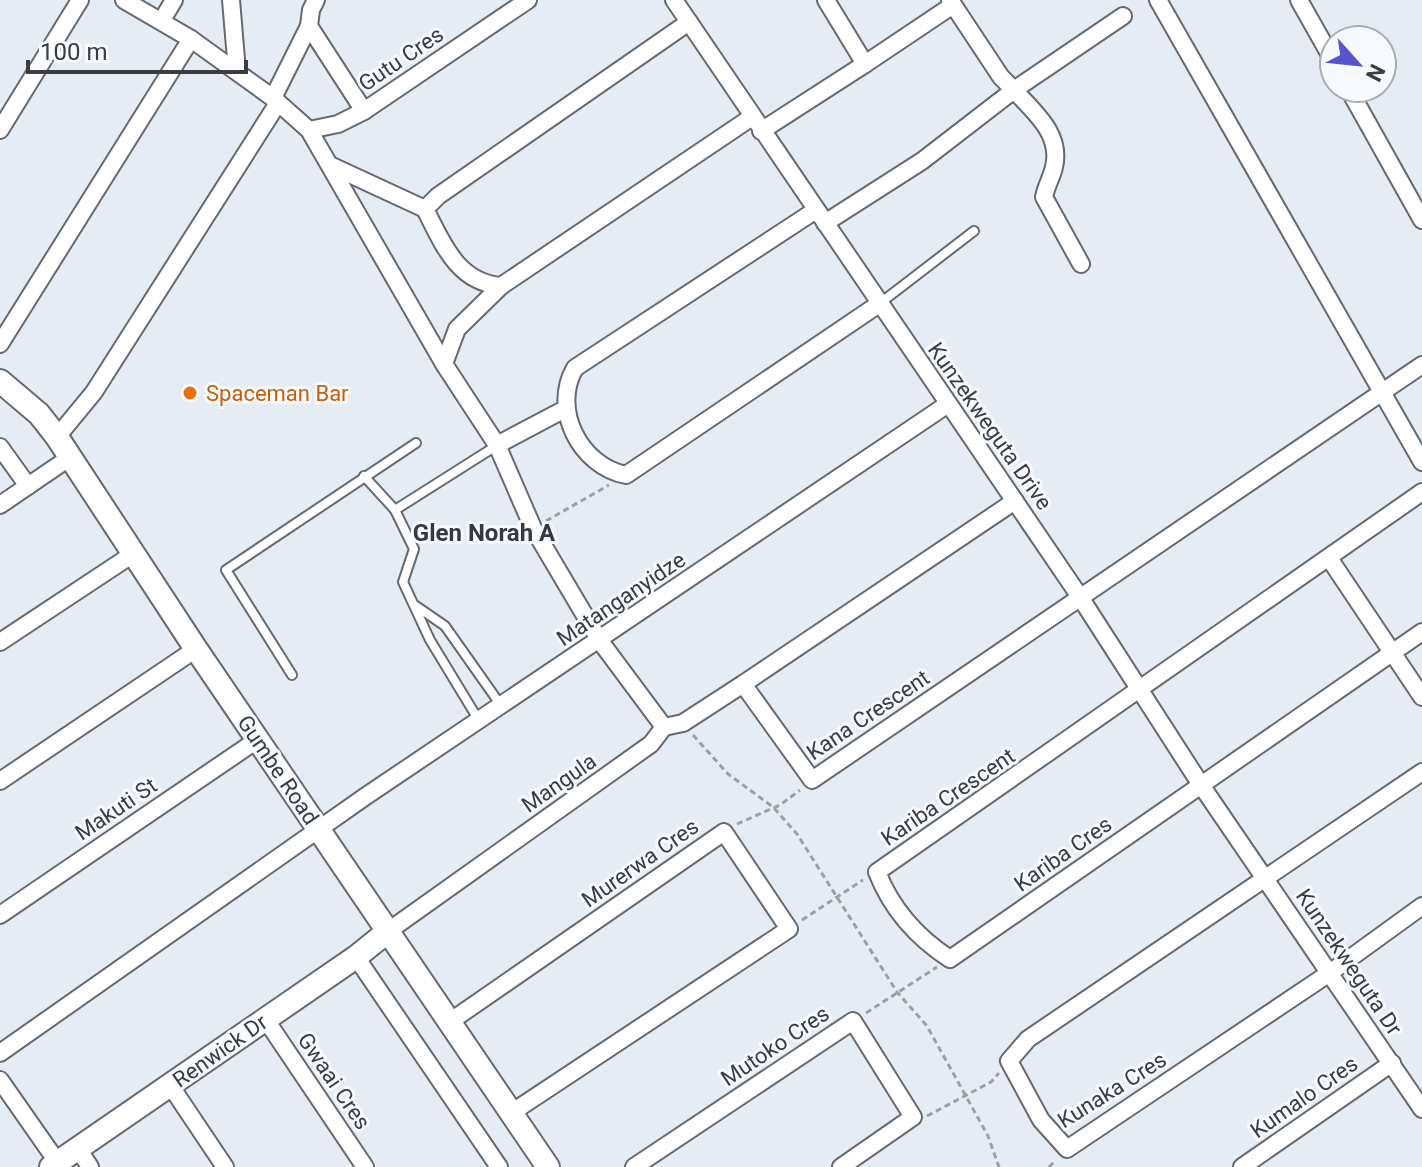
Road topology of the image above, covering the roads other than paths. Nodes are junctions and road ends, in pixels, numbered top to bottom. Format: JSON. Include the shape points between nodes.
{"nodes":[{"id":1,"x":80,"y":0,"type":"edge"},
{"id":2,"x":124,"y":0,"type":"edge"},
{"id":3,"x":174,"y":0,"type":"edge"},
{"id":4,"x":231,"y":0,"type":"edge"},
{"id":5,"x":316,"y":0,"type":"edge"},
{"id":6,"x":528,"y":0,"type":"edge"},
{"id":7,"x":674,"y":0,"type":"edge"},
{"id":8,"x":826,"y":0,"type":"edge"},
{"id":9,"x":1158,"y":0,"type":"edge"},
{"id":10,"x":1299,"y":0,"type":"edge"},
{"id":11,"x":951,"y":3,"type":"edge"},
{"id":12,"x":1123,"y":16,"type":"dead end"},
{"id":13,"x":162,"y":20,"type":"junction"},
{"id":14,"x":689,"y":22,"type":"junction"},
{"id":15,"x":309,"y":26,"type":"junction"},
{"id":16,"x":1318,"y":34,"type":"edge"},
{"id":17,"x":191,"y":39,"type":"junction"},
{"id":18,"x":865,"y":64,"type":"junction"},
{"id":19,"x":237,"y":71,"type":"junction"},
{"id":20,"x":1014,"y":90,"type":"junction"},
{"id":21,"x":276,"y":100,"type":"junction"},
{"id":22,"x":1357,"y":104,"type":"edge"},
{"id":23,"x":364,"y":111,"type":"junction"},
{"id":24,"x":756,"y":124,"type":"junction"},
{"id":25,"x":0,"y":130,"type":"edge"},
{"id":26,"x":309,"y":130,"type":"junction"},
{"id":27,"x":332,"y":166,"type":"junction"},
{"id":28,"x":425,"y":209,"type":"junction"},
{"id":29,"x":821,"y":216,"type":"junction"},
{"id":30,"x":1422,"y":220,"type":"edge"},
{"id":31,"x":974,"y":231,"type":"dead end"},
{"id":32,"x":1081,"y":264,"type":"dead end"},
{"id":33,"x":501,"y":286,"type":"junction"},
{"id":34,"x":879,"y":304,"type":"junction"},
{"id":35,"x":0,"y":344,"type":"edge"},
{"id":36,"x":444,"y":364,"type":"junction"},
{"id":37,"x":1422,"y":365,"type":"edge"},
{"id":38,"x":0,"y":381,"type":"edge"},
{"id":39,"x":1381,"y":392,"type":"junction"},
{"id":40,"x":948,"y":404,"type":"junction"},
{"id":41,"x":565,"y":409,"type":"junction"},
{"id":42,"x":57,"y":437,"type":"junction"},
{"id":43,"x":416,"y":443,"type":"dead end"},
{"id":44,"x":497,"y":445,"type":"junction"},
{"id":45,"x":0,"y":447,"type":"edge"},
{"id":46,"x":69,"y":458,"type":"junction"},
{"id":47,"x":1422,"y":462,"type":"edge"},
{"id":48,"x":364,"y":476,"type":"junction"},
{"id":49,"x":28,"y":486,"type":"junction"},
{"id":50,"x":1422,"y":492,"type":"edge"},
{"id":51,"x":1015,"y":501,"type":"junction"},
{"id":52,"x":0,"y":505,"type":"edge"},
{"id":53,"x":395,"y":510,"type":"junction"},
{"id":54,"x":133,"y":554,"type":"junction"},
{"id":55,"x":1329,"y":558,"type":"junction"},
{"id":56,"x":1080,"y":597,"type":"junction"},
{"id":57,"x":414,"y":605,"type":"junction"},
{"id":58,"x":1422,"y":632,"type":"edge"},
{"id":59,"x":600,"y":641,"type":"junction"},
{"id":60,"x":0,"y":642,"type":"edge"},
{"id":61,"x":196,"y":649,"type":"junction"},
{"id":62,"x":1394,"y":651,"type":"junction"},
{"id":63,"x":292,"y":675,"type":"dead end"},
{"id":64,"x":743,"y":684,"type":"junction"},
{"id":65,"x":1140,"y":692,"type":"junction"},
{"id":66,"x":1422,"y":697,"type":"edge"},
{"id":67,"x":500,"y":704,"type":"junction"},
{"id":68,"x":478,"y":719,"type":"junction"},
{"id":69,"x":664,"y":727,"type":"junction"},
{"id":70,"x":257,"y":740,"type":"junction"},
{"id":71,"x":1422,"y":772,"type":"edge"},
{"id":72,"x":0,"y":781,"type":"edge"},
{"id":73,"x":1201,"y":785,"type":"junction"},
{"id":74,"x":319,"y":831,"type":"junction"},
{"id":75,"x":1266,"y":880,"type":"junction"},
{"id":76,"x":1422,"y":906,"type":"edge"},
{"id":77,"x":0,"y":915,"type":"edge"},
{"id":78,"x":387,"y":932,"type":"junction"},
{"id":79,"x":356,"y":957,"type":"junction"},
{"id":80,"x":950,"y":959,"type":"joint"},
{"id":81,"x":1331,"y":972,"type":"junction"},
{"id":82,"x":266,"y":1020,"type":"junction"},
{"id":83,"x":448,"y":1023,"type":"junction"},
{"id":84,"x":0,"y":1053,"type":"edge"},
{"id":85,"x":1392,"y":1063,"type":"junction"},
{"id":86,"x":0,"y":1080,"type":"edge"},
{"id":87,"x":170,"y":1085,"type":"junction"},
{"id":88,"x":1422,"y":1109,"type":"edge"},
{"id":89,"x":511,"y":1113,"type":"junction"},
{"id":90,"x":84,"y":1158,"type":"edge"},
{"id":91,"x":54,"y":1165,"type":"edge"},
{"id":92,"x":225,"y":1167,"type":"edge"},
{"id":93,"x":365,"y":1167,"type":"edge"},
{"id":94,"x":499,"y":1167,"type":"edge"},
{"id":95,"x":548,"y":1167,"type":"edge"},
{"id":96,"x":634,"y":1167,"type":"edge"},
{"id":97,"x":841,"y":1167,"type":"edge"},
{"id":98,"x":1242,"y":1167,"type":"edge"}],
"edges":[{"from":1,"to":25,"type":"street"},
{"from":2,"to":13,"type":"street"},
{"from":3,"to":13,"type":"street"},
{"from":4,"to":19,"type":"street"},
{"from":5,"to":15,"type":"street"},
{"from":6,"to":23,"type":"street","name":"Gutu Cres"},
{"from":7,"to":14,"type":"street","name":"Kunzekweguta Drive"},
{"from":8,"to":18,"type":"street"},
{"from":9,"to":39,"type":"street"},
{"from":10,"to":16,"type":"street"},
{"from":11,"to":18,"type":"street"},
{"from":11,"to":20,"type":"street"},
{"from":12,"to":20,"type":"street"},
{"from":13,"to":17,"type":"street"},
{"from":14,"to":24,"type":"street","name":"Kunzekweguta Drive"},
{"from":14,"to":28,"type":"street"},
{"from":15,"to":21,"type":"street"},
{"from":15,"to":23,"type":"street","name":"Gutu Cres"},
{"from":17,"to":19,"type":"street"},
{"from":17,"to":35,"type":"street"},
{"from":18,"to":24,"type":"street"},
{"from":19,"to":21,"type":"street"},
{"from":20,"to":29,"type":"street","via":[[922,161]]},
{"from":20,"to":32,"type":"street","via":[[1048,127],[1055,165],[1044,197]]},
{"from":21,"to":26,"type":"street"},
{"from":21,"to":42,"type":"street","via":[[94,392]]},
{"from":22,"to":30,"type":"street"},
{"from":23,"to":26,"type":"street"},
{"from":24,"to":29,"type":"street","name":"Kunzekweguta Drive"},
{"from":24,"to":33,"type":"street"},
{"from":26,"to":27,"type":"street"},
{"from":27,"to":28,"type":"street"},
{"from":27,"to":36,"type":"street"},
{"from":28,"to":33,"type":"street","via":[[446,251],[467,276]]},
{"from":29,"to":34,"type":"street","name":"Kunzekweguta Drive"},
{"from":29,"to":41,"type":"street","via":[[575,368],[567,382]]},
{"from":31,"to":34,"type":"lane"},
{"from":33,"to":36,"type":"street","via":[[457,329]]},
{"from":34,"to":40,"type":"street","name":"Kunzekweguta Drive"},
{"from":34,"to":41,"type":"street","via":[[626,475],[596,462],[579,442]]},
{"from":36,"to":44,"type":"street"},
{"from":37,"to":39,"type":"street","name":"Kana Crescent"},
{"from":38,"to":42,"type":"street","name":"Gumbe Road"},
{"from":39,"to":47,"type":"street"},
{"from":39,"to":56,"type":"street","name":"Kana Crescent"},
{"from":40,"to":51,"type":"street","name":"Kunzekweguta Drive"},
{"from":40,"to":59,"type":"street","name":"Matanganyidze"},
{"from":41,"to":44,"type":"street"},
{"from":42,"to":46,"type":"street","name":"Gumbe Road"},
{"from":43,"to":48,"type":"lane"},
{"from":44,"to":53,"type":"lane"},
{"from":44,"to":59,"type":"street","via":[[533,528]]},
{"from":45,"to":49,"type":"street"},
{"from":46,"to":49,"type":"street"},
{"from":46,"to":54,"type":"street","name":"Gumbe Road"},
{"from":48,"to":53,"type":"lane"},
{"from":48,"to":63,"type":"lane","via":[[226,570]]},
{"from":49,"to":52,"type":"street"},
{"from":50,"to":55,"type":"street","name":"Kariba Crescent"},
{"from":51,"to":56,"type":"street","name":"Kunzekweguta Drive"},
{"from":51,"to":64,"type":"street"},
{"from":53,"to":57,"type":"lane","via":[[414,549],[403,582]]},
{"from":54,"to":60,"type":"street"},
{"from":54,"to":61,"type":"street","name":"Gumbe Road"},
{"from":55,"to":62,"type":"street"},
{"from":55,"to":65,"type":"street","name":"Kariba Crescent"},
{"from":56,"to":64,"type":"street","name":"Kana Crescent","via":[[812,780]]},
{"from":56,"to":65,"type":"street","name":"Kunzekweguta Drive"},
{"from":57,"to":67,"type":"lane","via":[[445,626]]},
{"from":57,"to":68,"type":"lane"},
{"from":58,"to":62,"type":"street","name":"Kariba Cres"},
{"from":59,"to":67,"type":"street","name":"Matanganyidze"},
{"from":59,"to":69,"type":"street"},
{"from":61,"to":70,"type":"street","name":"Gumbe Road"},
{"from":61,"to":72,"type":"street"},
{"from":62,"to":66,"type":"street"},
{"from":62,"to":73,"type":"street","name":"Kariba Cres"},
{"from":64,"to":69,"type":"street","via":[[683,723]]},
{"from":65,"to":73,"type":"street","name":"Kunzekweguta Drive"},
{"from":65,"to":80,"type":"street","name":"Kariba Crescent","via":[[877,872],[901,916],[923,941]]},
{"from":67,"to":68,"type":"street","name":"Matanganyidze"},
{"from":68,"to":74,"type":"street","name":"Matanganyidze"},
{"from":69,"to":78,"type":"street","name":"Mangula","via":[[651,744]]},
{"from":70,"to":74,"type":"street","name":"Gumbe Road"},
{"from":70,"to":77,"type":"street","name":"Makuti St"},
{"from":71,"to":75,"type":"street"},
{"from":73,"to":75,"type":"street","name":"Kunzekweguta Drive"},
{"from":73,"to":80,"type":"street","name":"Kariba Cres"},
{"from":74,"to":78,"type":"street","name":"Gumbe Road"},
{"from":74,"to":84,"type":"street","name":"Matanganyidze"},
{"from":75,"to":81,"type":"street","name":"Kunzekweguta Dr"},
{"from":75,"to":81,"type":"street","name":"Kunaka Cres","via":[[1028,1039],[1009,1061],[1041,1120],[1067,1149]]},
{"from":76,"to":81,"type":"street"},
{"from":78,"to":79,"type":"street","name":"Renwick Dr"},
{"from":78,"to":83,"type":"street","name":"Gumbe Road"},
{"from":79,"to":82,"type":"street","name":"Renwick Dr"},
{"from":79,"to":94,"type":"street"},
{"from":81,"to":85,"type":"street","name":"Kunzekweguta Dr"},
{"from":82,"to":87,"type":"street","name":"Renwick Dr"},
{"from":82,"to":93,"type":"street","name":"Gwaai Cres"},
{"from":83,"to":89,"type":"street","name":"Gumbe Road"},
{"from":83,"to":89,"type":"street","name":"Murerwa Cres","via":[[724,832],[789,929]]},
{"from":85,"to":88,"type":"street","name":"Kunzekweguta Dr"},
{"from":85,"to":98,"type":"street","name":"Kumalo Cres"},
{"from":86,"to":91,"type":"street"},
{"from":87,"to":90,"type":"street","name":"Renwick Dr"},
{"from":87,"to":92,"type":"street"},
{"from":89,"to":95,"type":"street","name":"Gumbe Road"},
{"from":90,"to":91,"type":"street","name":"Renwick Dr"},
{"from":96,"to":97,"type":"street","name":"Mutoko Cres","via":[[853,1021],[913,1117]]}]}
